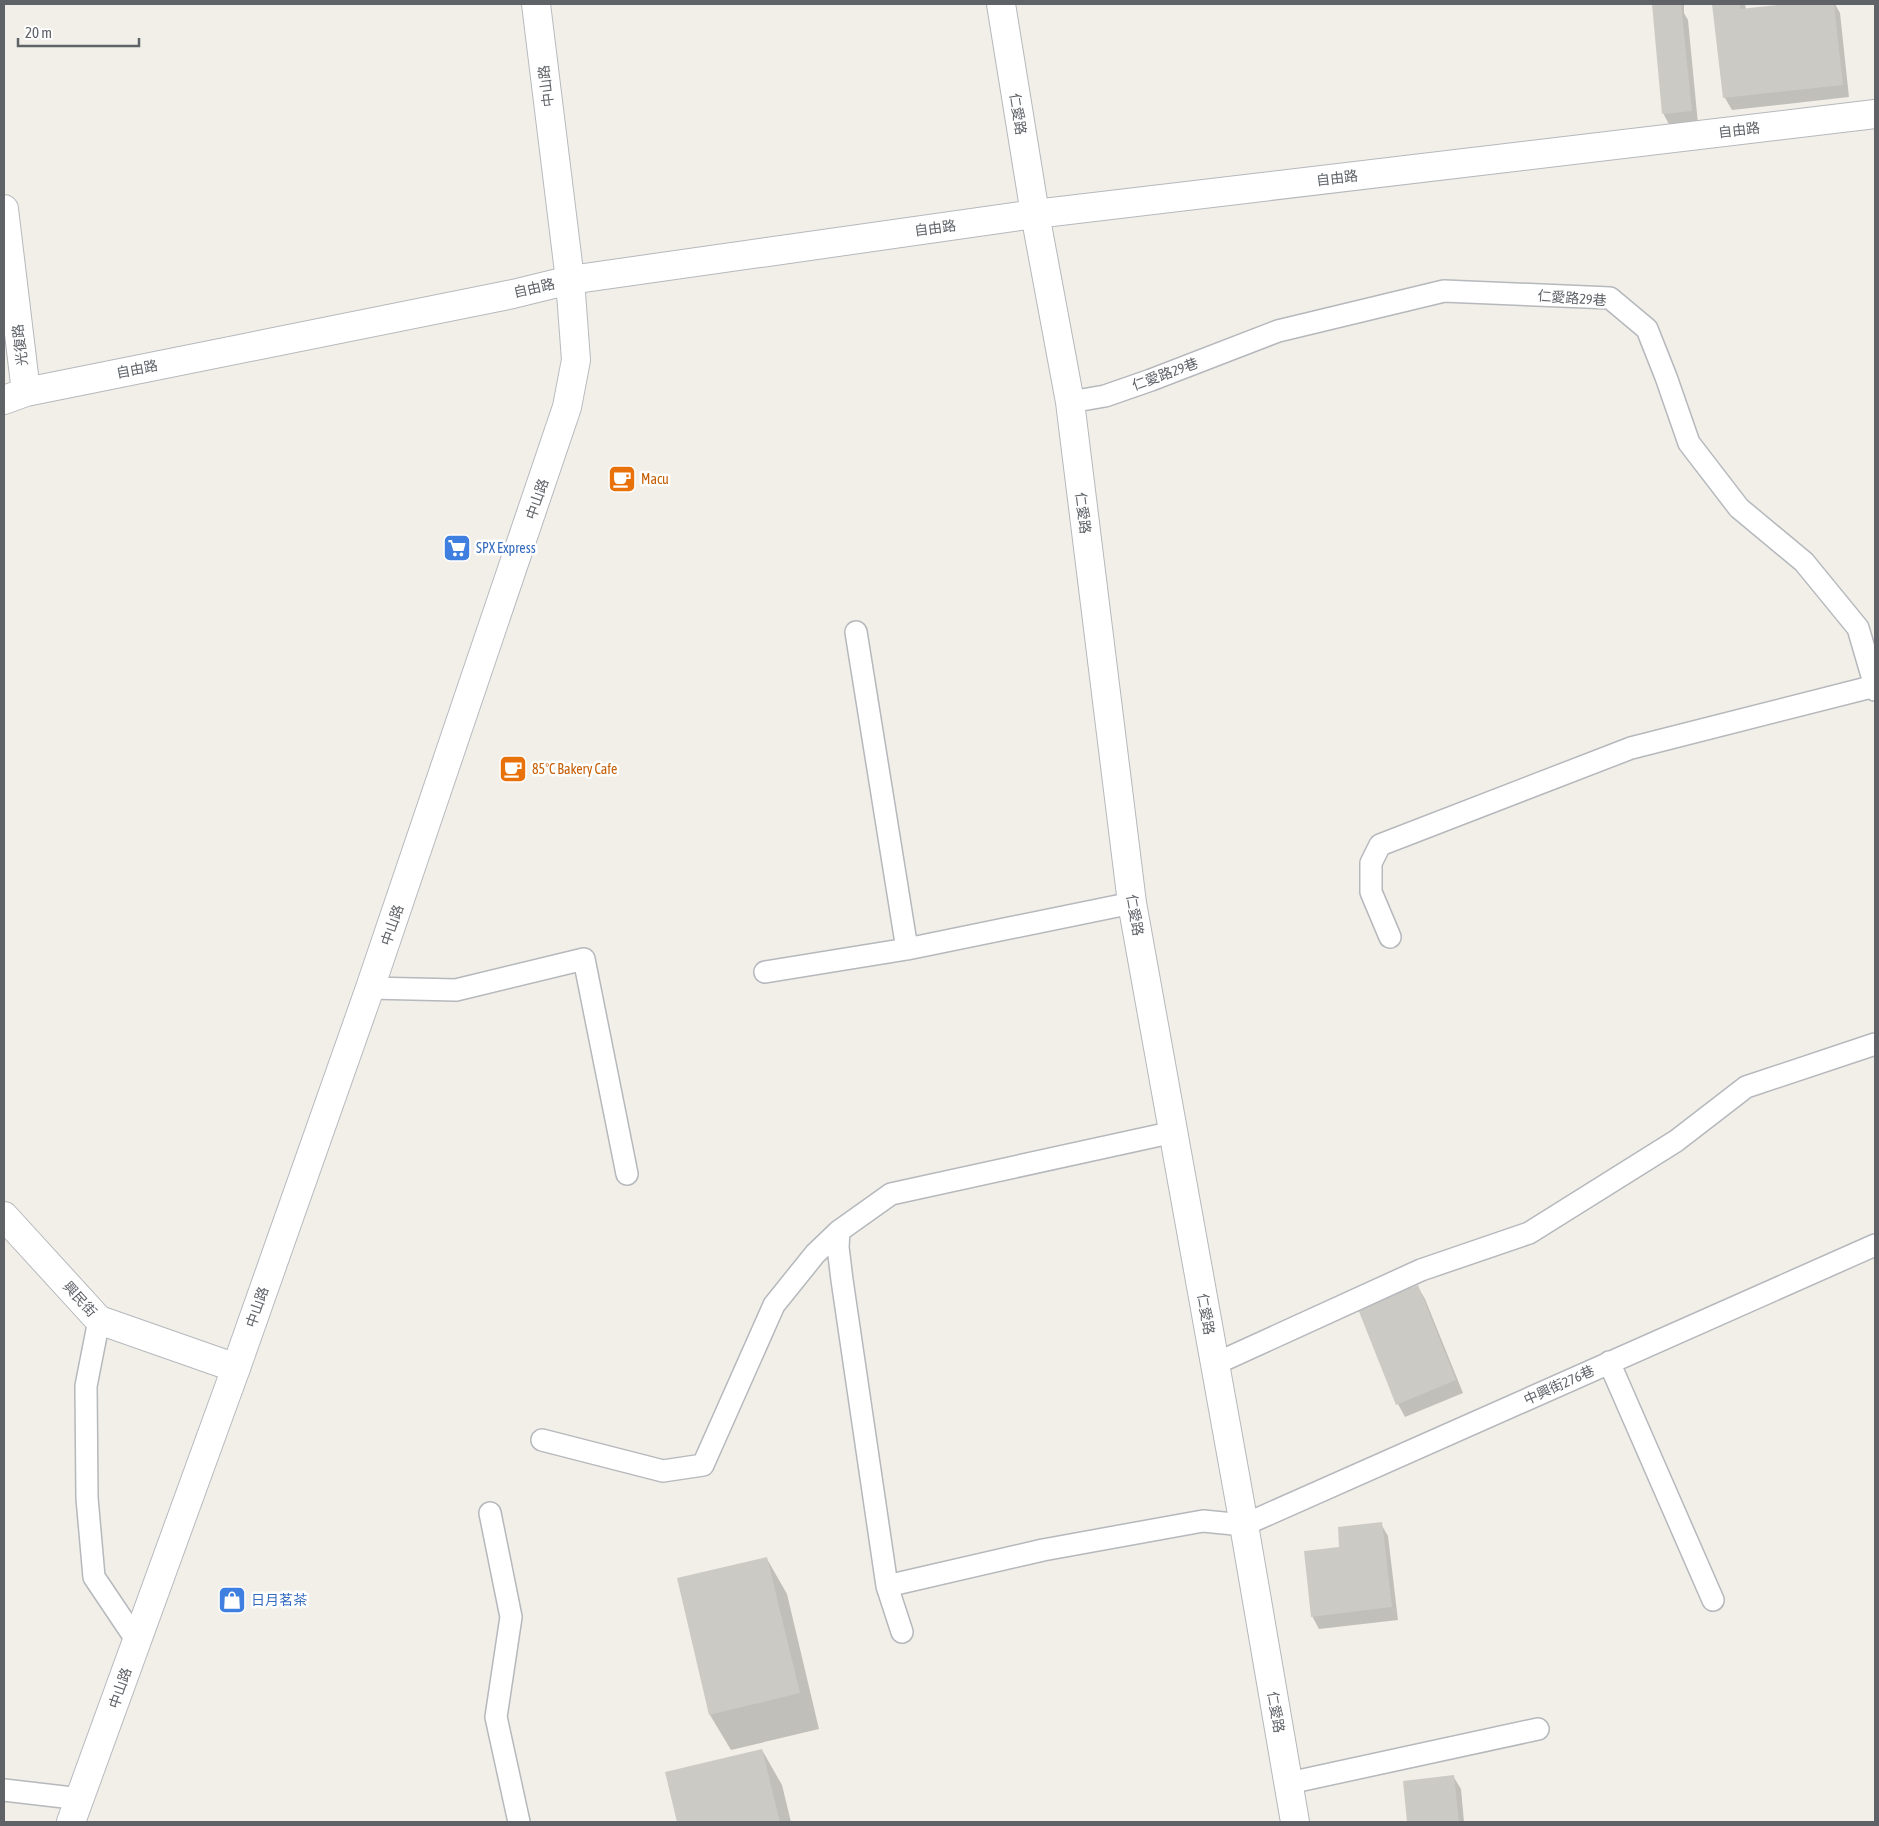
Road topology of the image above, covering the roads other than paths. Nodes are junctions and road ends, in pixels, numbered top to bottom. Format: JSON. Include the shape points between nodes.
{"nodes":[{"id":1,"x":536,"y":4,"type":"edge"},
{"id":2,"x":1001,"y":4,"type":"edge"},
{"id":3,"x":1875,"y":114,"type":"edge"},
{"id":4,"x":4,"y":209,"type":"edge"},
{"id":5,"x":1035,"y":214,"type":"junction"},
{"id":6,"x":570,"y":280,"type":"junction"},
{"id":7,"x":15,"y":396,"type":"edge"},
{"id":8,"x":1070,"y":402,"type":"junction"},
{"id":9,"x":856,"y":632,"type":"dead end"},
{"id":10,"x":1875,"y":686,"type":"edge"},
{"id":11,"x":1875,"y":690,"type":"edge"},
{"id":12,"x":1132,"y":903,"type":"junction"},
{"id":13,"x":1390,"y":937,"type":"dead end"},
{"id":14,"x":907,"y":949,"type":"junction"},
{"id":15,"x":765,"y":972,"type":"dead end"},
{"id":16,"x":370,"y":988,"type":"junction"},
{"id":17,"x":1875,"y":1044,"type":"edge"},
{"id":18,"x":1174,"y":1132,"type":"junction"},
{"id":19,"x":627,"y":1174,"type":"dead end"},
{"id":20,"x":4,"y":1216,"type":"edge"},
{"id":21,"x":839,"y":1231,"type":"junction"},
{"id":22,"x":1875,"y":1246,"type":"edge"},
{"id":23,"x":99,"y":1320,"type":"junction"},
{"id":24,"x":1609,"y":1362,"type":"junction"},
{"id":25,"x":1215,"y":1364,"type":"junction"},
{"id":26,"x":236,"y":1368,"type":"junction"},
{"id":27,"x":542,"y":1440,"type":"dead end"},
{"id":28,"x":490,"y":1513,"type":"dead end"},
{"id":29,"x":1244,"y":1526,"type":"junction"},
{"id":30,"x":887,"y":1586,"type":"junction"},
{"id":31,"x":1713,"y":1600,"type":"dead end"},
{"id":32,"x":902,"y":1632,"type":"dead end"},
{"id":33,"x":137,"y":1641,"type":"junction"},
{"id":34,"x":1538,"y":1729,"type":"dead end"},
{"id":35,"x":1289,"y":1784,"type":"junction"},
{"id":36,"x":4,"y":1790,"type":"edge"},
{"id":37,"x":76,"y":1811,"type":"edge"},
{"id":38,"x":519,"y":1822,"type":"edge"},
{"id":39,"x":1295,"y":1822,"type":"edge"}],
"edges":[{"from":1,"to":6,"type":"street","name":"中山路"},
{"from":2,"to":5,"type":"street","name":"仁愛路"},
{"from":3,"to":5,"type":"street","name":"自由路"},
{"from":4,"to":7,"type":"street","name":"光復路"},
{"from":5,"to":6,"type":"street","name":"自由路"},
{"from":5,"to":8,"type":"street","name":"仁愛路"},
{"from":6,"to":7,"type":"street","name":"自由路"},
{"from":6,"to":16,"type":"street","name":"中山路","via":[[576,360],[567,407]]},
{"from":8,"to":10,"type":"lane","name":"仁愛路29巷","via":[[1105,396],[1278,331],[1444,291],[1610,298],[1647,329],[1689,443],[1739,508],[1804,562],[1858,628]]},
{"from":8,"to":12,"type":"street","name":"仁愛路"},
{"from":9,"to":14,"type":"lane"},
{"from":10,"to":11,"type":"lane","name":"仁愛路29巷"},
{"from":10,"to":13,"type":"lane","via":[[1631,748],[1380,845],[1371,863],[1372,892]]},
{"from":12,"to":14,"type":"lane"},
{"from":12,"to":18,"type":"street","name":"仁愛路"},
{"from":14,"to":15,"type":"lane"},
{"from":16,"to":19,"type":"lane","via":[[456,990],[584,959]]},
{"from":16,"to":26,"type":"street","name":"中山路"},
{"from":17,"to":25,"type":"lane","via":[[1746,1087],[1676,1141],[1529,1233],[1421,1270]]},
{"from":18,"to":21,"type":"lane","via":[[891,1194]]},
{"from":18,"to":25,"type":"street","name":"仁愛路"},
{"from":20,"to":23,"type":"street","name":"興民街"},
{"from":21,"to":27,"type":"lane","via":[[815,1254],[774,1305],[703,1466],[663,1471]]},
{"from":21,"to":30,"type":"lane","via":[[842,1280]]},
{"from":22,"to":24,"type":"lane","name":"中興街276巷"},
{"from":23,"to":26,"type":"street","name":"興民街"},
{"from":23,"to":33,"type":"lane","via":[[86,1386],[87,1498],[94,1577]]},
{"from":24,"to":29,"type":"lane","name":"中興街276巷"},
{"from":24,"to":31,"type":"lane"},
{"from":25,"to":29,"type":"street","name":"仁愛路"},
{"from":26,"to":33,"type":"street","name":"中山路"},
{"from":28,"to":38,"type":"lane","via":[[511,1617],[496,1718]]},
{"from":29,"to":30,"type":"lane","via":[[1203,1521],[1043,1550]]},
{"from":29,"to":35,"type":"street","name":"仁愛路"},
{"from":30,"to":32,"type":"lane"},
{"from":33,"to":37,"type":"street","name":"中山路"},
{"from":34,"to":35,"type":"lane"},
{"from":35,"to":39,"type":"street","name":"仁愛路"},
{"from":36,"to":37,"type":"lane"}]}
